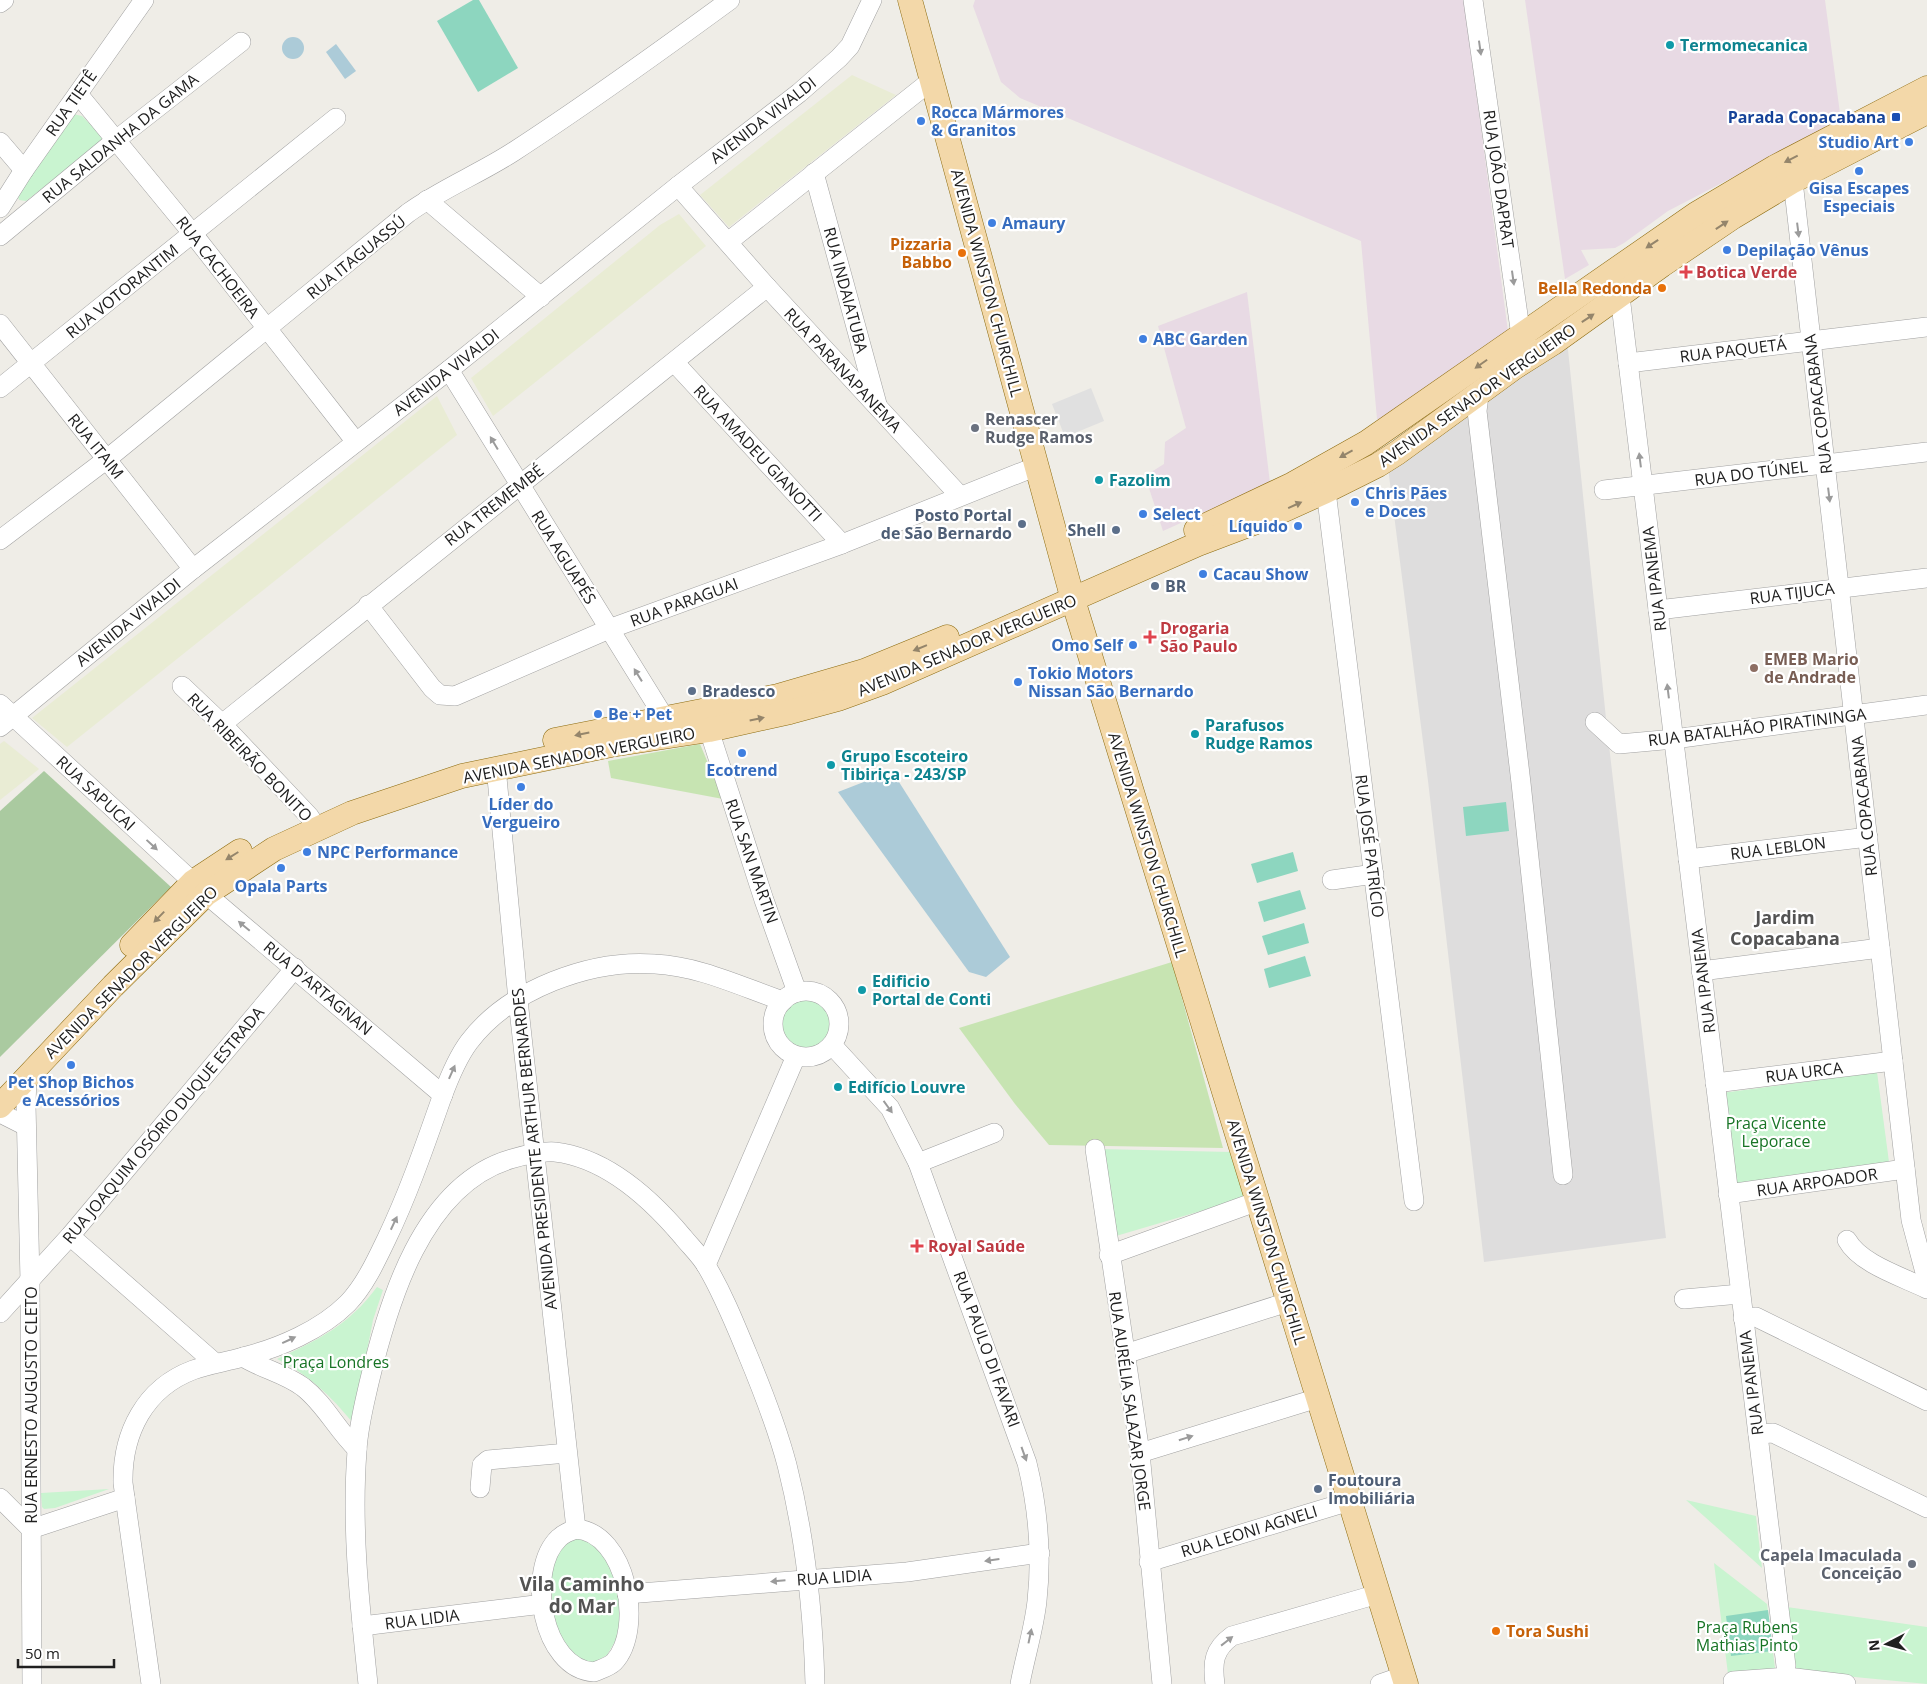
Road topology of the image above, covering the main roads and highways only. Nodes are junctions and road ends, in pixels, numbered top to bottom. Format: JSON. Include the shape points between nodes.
{"nodes":[{"id":1,"x":910,"y":0,"type":"edge"},
{"id":2,"x":1927,"y":88,"type":"edge"},
{"id":3,"x":1927,"y":112,"type":"edge"},
{"id":4,"x":1527,"y":345,"type":"junction"},
{"id":5,"x":1072,"y":594,"type":"junction"},
{"id":6,"x":664,"y":717,"type":"junction"},
{"id":7,"x":713,"y":719,"type":"junction"},
{"id":8,"x":635,"y":741,"type":"junction"},
{"id":9,"x":500,"y":759,"type":"junction"},
{"id":10,"x":199,"y":888,"type":"junction"},
{"id":11,"x":0,"y":1084,"type":"edge"},
{"id":12,"x":0,"y":1106,"type":"edge"},
{"id":13,"x":1405,"y":1680,"type":"edge"}],
"edges":[{"from":1,"to":5,"type":"main road","name":"AVENIDA WINSTON CHURCHILL"},
{"from":2,"to":4,"type":"main road","name":"AVENIDA SENADOR VERGUEIRO","one_way":true,"via":[[1775,167],[1704,209]]},
{"from":4,"to":3,"type":"main road","name":"AVENIDA SENADOR VERGUEIRO","one_way":true,"via":[[1553,343],[1678,254],[1793,181]]},
{"from":4,"to":5,"type":"main road","name":"AVENIDA SENADOR VERGUEIRO","one_way":true,"via":[[1301,480]]},
{"from":5,"to":4,"type":"main road","name":"AVENIDA SENADOR VERGUEIRO","one_way":true,"via":[[1326,491],[1397,453],[1478,395]]},
{"from":5,"to":7,"type":"main road","name":"AVENIDA SENADOR VERGUEIRO","via":[[882,683],[838,699]]},
{"from":5,"to":13,"type":"main road","name":"AVENIDA WINSTON CHURCHILL"},
{"from":6,"to":7,"type":"main road","name":"AVENIDA SENADOR VERGUEIRO"},
{"from":6,"to":8,"type":"main road"},
{"from":6,"to":9,"type":"main road","name":"AVENIDA SENADOR VERGUEIRO","one_way":true},
{"from":7,"to":8,"type":"main road","name":"AVENIDA SENADOR VERGUEIRO"},
{"from":8,"to":9,"type":"main road","name":"AVENIDA SENADOR VERGUEIRO"},
{"from":9,"to":10,"type":"main road","name":"AVENIDA SENADOR VERGUEIRO","via":[[352,813],[313,822],[274,849]]},
{"from":10,"to":11,"type":"main road","name":"AVENIDA SENADOR VERGUEIRO","one_way":true},
{"from":10,"to":12,"type":"main road","name":"AVENIDA SENADOR VERGUEIRO","via":[[113,986]]}]}
